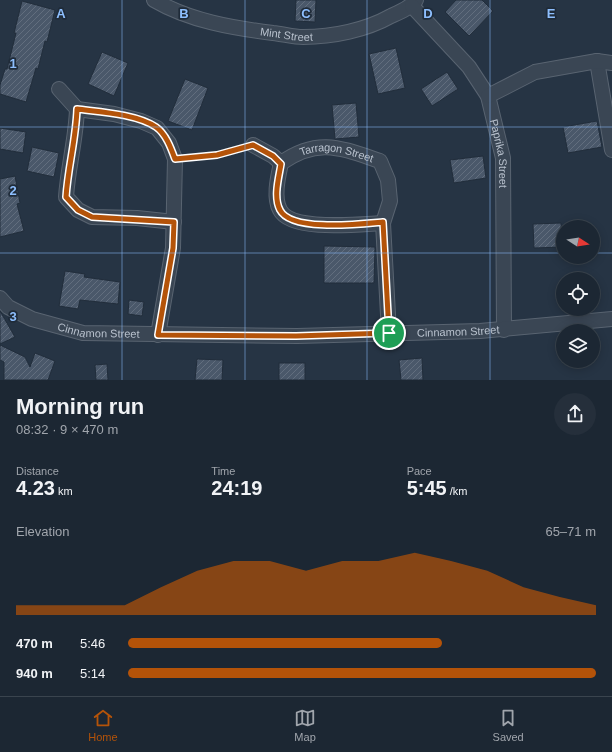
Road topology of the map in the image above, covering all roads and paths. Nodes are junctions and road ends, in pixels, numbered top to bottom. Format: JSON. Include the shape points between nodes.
{"nodes":[{"id":1,"x":154,"y":0,"type":"edge"},
{"id":2,"x":414,"y":3,"type":"edge"},
{"id":3,"x":597,"y":61,"type":"junction"},
{"id":4,"x":612,"y":64,"type":"edge"},
{"id":5,"x":59,"y":89,"type":"dead end"},
{"id":6,"x":488,"y":96,"type":"junction"},
{"id":7,"x":77,"y":109,"type":"junction"},
{"id":8,"x":253,"y":145,"type":"joint"},
{"id":9,"x":612,"y":150,"type":"edge"},
{"id":10,"x":175,"y":159,"type":"junction"},
{"id":11,"x":281,"y":164,"type":"junction"},
{"id":12,"x":174,"y":222,"type":"junction"},
{"id":13,"x":383,"y":222,"type":"junction"},
{"id":14,"x":0,"y":298,"type":"edge"},
{"id":15,"x":612,"y":319,"type":"edge"},
{"id":16,"x":504,"y":330,"type":"junction"},
{"id":17,"x":389,"y":333,"type":"junction"},
{"id":18,"x":158,"y":335,"type":"junction"}],
"edges":[{"from":1,"to":2,"type":"street","name":"Mint Street","via":[[206,21],[303,37],[374,25]]},
{"from":2,"to":6,"type":"street","name":"Paprika Street","via":[[460,57]]},
{"from":3,"to":4,"type":"street"},
{"from":3,"to":6,"type":"street","via":[[535,72]]},
{"from":3,"to":9,"type":"street"},
{"from":5,"to":7,"type":"street"},
{"from":6,"to":16,"type":"street","name":"Paprika Street","via":[[503,158]]},
{"from":7,"to":10,"type":"street","via":[[127,117],[157,128],[169,144]]},
{"from":7,"to":12,"type":"street","via":[[76,136],[70,158],[66,197],[78,210],[92,217]]},
{"from":8,"to":10,"type":"path","via":[[217,155]]},
{"from":8,"to":11,"type":"street","via":[[273,156]]},
{"from":10,"to":12,"type":"street"},
{"from":11,"to":13,"type":"street","via":[[277,193],[279,209],[287,219],[304,224]]},
{"from":11,"to":13,"type":"street","name":"Tarragon Street","via":[[293,155],[311,148],[334,147],[380,161],[388,180],[390,201]]},
{"from":12,"to":18,"type":"street","via":[[173,248]]},
{"from":13,"to":17,"type":"street","name":"Tarragon Street"},
{"from":14,"to":18,"type":"street","name":"Cinnamon Street","via":[[8,307],[32,319],[83,333]]},
{"from":15,"to":16,"type":"street","name":"Cinnamon Street"},
{"from":16,"to":17,"type":"street","name":"Cinnamon Street"},
{"from":17,"to":18,"type":"street","name":"Cinnamon Street","via":[[296,336]]}]}
